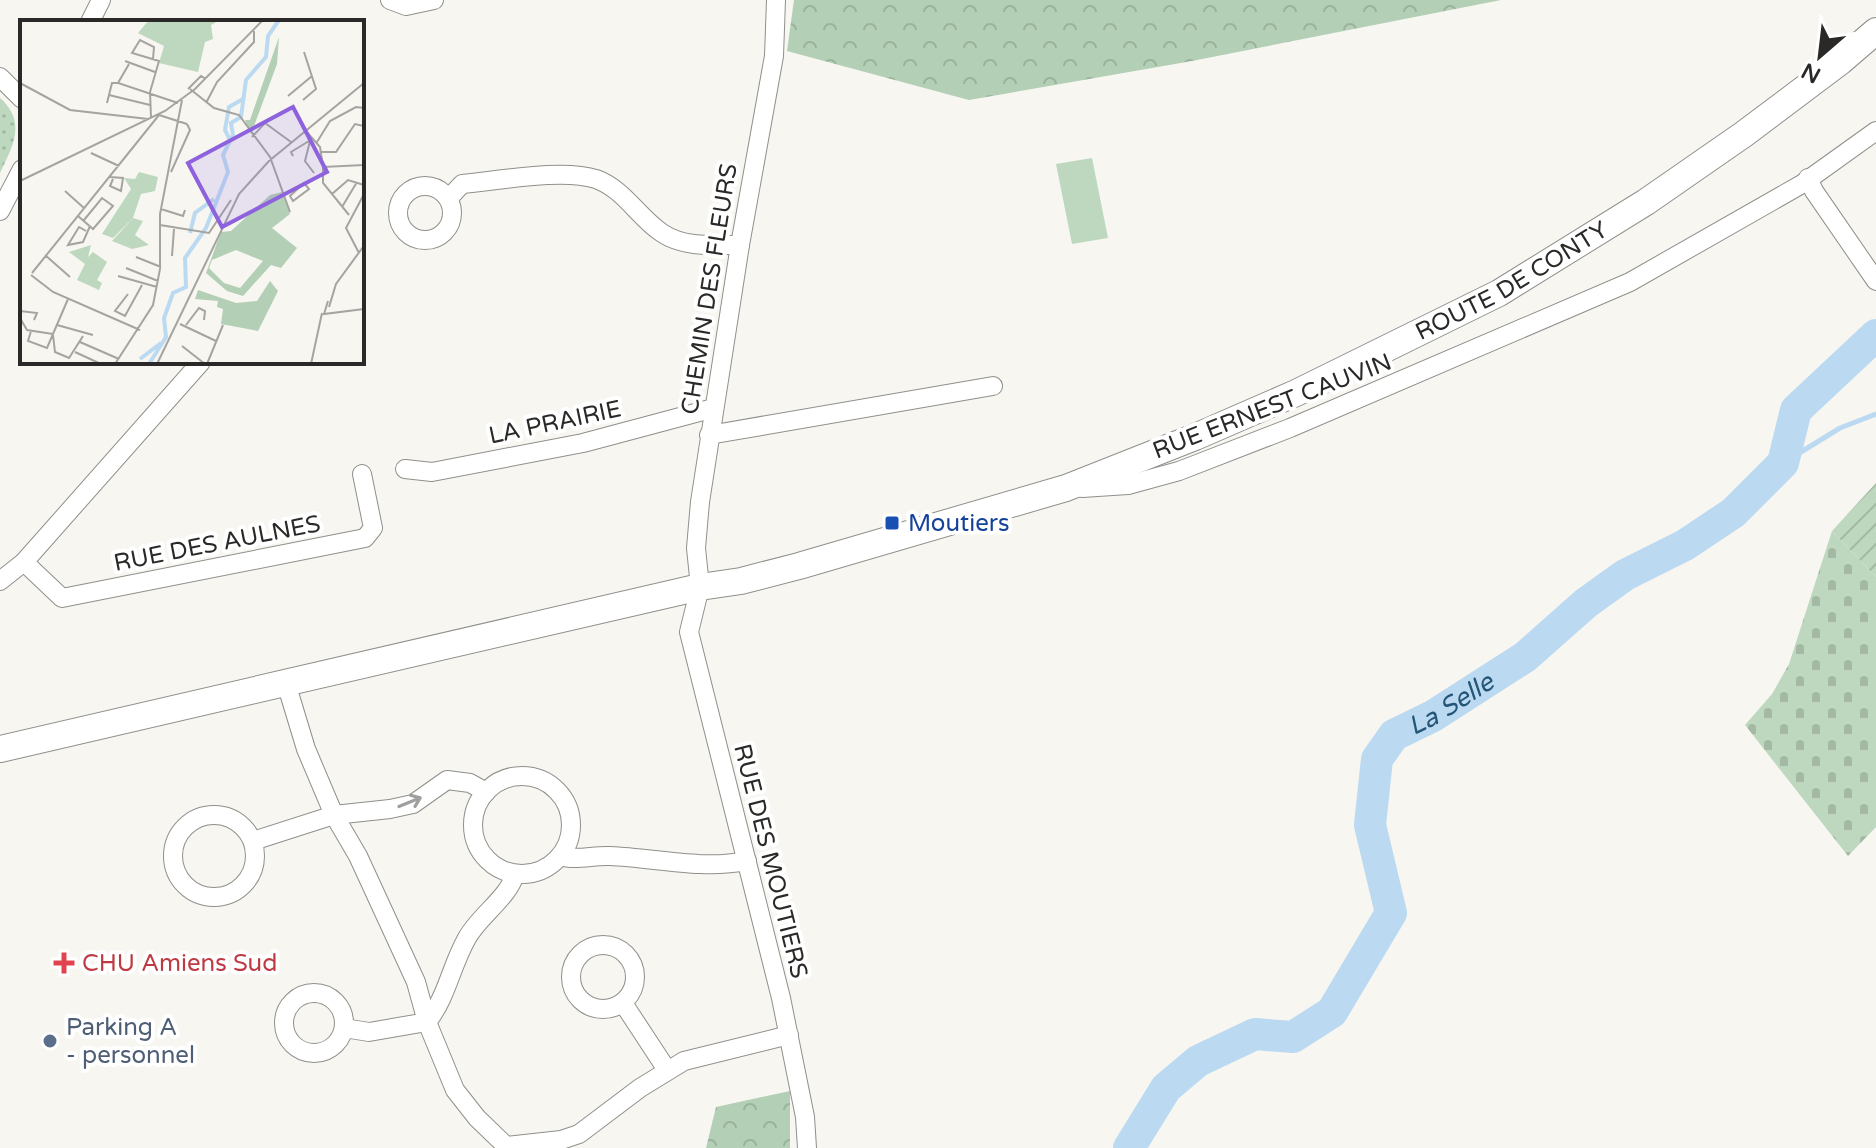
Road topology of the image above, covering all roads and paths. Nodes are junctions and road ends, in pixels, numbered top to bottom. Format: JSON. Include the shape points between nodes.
{"nodes":[{"id":1,"x":101,"y":0,"type":"edge"},
{"id":2,"x":390,"y":0,"type":"edge"},
{"id":3,"x":434,"y":0,"type":"edge"},
{"id":4,"x":763,"y":0,"type":"edge"},
{"id":5,"x":776,"y":0,"type":"edge"},
{"id":6,"x":91,"y":20,"type":"edge"},
{"id":7,"x":777,"y":24,"type":"junction"},
{"id":8,"x":1876,"y":31,"type":"edge"},
{"id":9,"x":0,"y":77,"type":"edge"},
{"id":10,"x":20,"y":97,"type":"edge"},
{"id":11,"x":1876,"y":131,"type":"edge"},
{"id":12,"x":20,"y":173,"type":"edge"},
{"id":13,"x":1808,"y":178,"type":"junction"},
{"id":14,"x":449,"y":198,"type":"dead end"},
{"id":15,"x":0,"y":211,"type":"edge"},
{"id":16,"x":740,"y":245,"type":"junction"},
{"id":17,"x":1876,"y":281,"type":"edge"},
{"id":18,"x":199,"y":364,"type":"edge"},
{"id":19,"x":993,"y":386,"type":"dead end"},
{"id":20,"x":714,"y":408,"type":"junction"},
{"id":21,"x":709,"y":435,"type":"junction"},
{"id":22,"x":405,"y":469,"type":"dead end"},
{"id":23,"x":362,"y":474,"type":"dead end"},
{"id":24,"x":1114,"y":479,"type":"junction"},
{"id":25,"x":24,"y":562,"type":"junction"},
{"id":26,"x":0,"y":581,"type":"edge"},
{"id":27,"x":700,"y":587,"type":"junction"},
{"id":28,"x":286,"y":683,"type":"junction"},
{"id":29,"x":0,"y":749,"type":"edge"},
{"id":30,"x":486,"y":792,"type":"junction"},
{"id":31,"x":334,"y":815,"type":"junction"},
{"id":32,"x":253,"y":841,"type":"junction"},
{"id":33,"x":561,"y":856,"type":"junction"},
{"id":34,"x":747,"y":861,"type":"junction"},
{"id":35,"x":515,"y":874,"type":"junction"},
{"id":36,"x":623,"y":1003,"type":"dead end"},
{"id":37,"x":427,"y":1022,"type":"junction"},
{"id":38,"x":344,"y":1028,"type":"dead end"},
{"id":39,"x":789,"y":1035,"type":"junction"},
{"id":40,"x":667,"y":1070,"type":"junction"},
{"id":41,"x":505,"y":1147,"type":"edge"},
{"id":42,"x":807,"y":1148,"type":"edge"}],
"edges":[{"from":1,"to":6,"type":"street"},
{"from":2,"to":3,"type":"street","via":[[406,6]]},
{"from":4,"to":7,"type":"street"},
{"from":5,"to":7,"type":"street","name":"CHEMIN DES FLEURS"},
{"from":7,"to":16,"type":"street","name":"CHEMIN DES FLEURS"},
{"from":8,"to":24,"type":"street","name":"ROUTE DE CONTY","via":[[1744,134],[1499,293]]},
{"from":9,"to":10,"type":"street"},
{"from":11,"to":13,"type":"street","name":"RUE ERNEST CAUVIN"},
{"from":12,"to":15,"type":"street"},
{"from":13,"to":17,"type":"street"},
{"from":13,"to":24,"type":"street","name":"RUE ERNEST CAUVIN","via":[[1630,282],[1179,471]]},
{"from":14,"to":16,"type":"street","via":[[462,184],[578,174],[617,191],[662,234],[682,242]]},
{"from":16,"to":20,"type":"street","name":"CHEMIN DES FLEURS"},
{"from":18,"to":25,"type":"street"},
{"from":19,"to":21,"type":"street"},
{"from":20,"to":21,"type":"street","name":"CHEMIN DES FLEURS"},
{"from":20,"to":22,"type":"street","name":"LA PRAIRIE","via":[[568,446],[432,472]]},
{"from":21,"to":27,"type":"street","name":"CHEMIN DES FLEURS","via":[[696,548]]},
{"from":23,"to":25,"type":"street","name":"RUE DES AULNES","via":[[373,528],[365,538],[62,598]]},
{"from":24,"to":27,"type":"street","name":"ROUTE DE CONTY","via":[[1066,488],[814,562]]},
{"from":25,"to":26,"type":"street"},
{"from":27,"to":28,"type":"street","name":"ROUTE DE CONTY"},
{"from":27,"to":34,"type":"street","name":"RUE DES MOUTIERS","via":[[689,632]]},
{"from":28,"to":29,"type":"street","name":"ROUTE DE CONTY"},
{"from":28,"to":31,"type":"street"},
{"from":31,"to":30,"type":"street","one_way":true,"via":[[413,804],[447,780]]},
{"from":30,"to":33,"type":"street","via":[[499,782],[531,777],[560,794],[571,824]]},
{"from":30,"to":35,"type":"street","via":[[473,819],[479,849],[488,861]]},
{"from":31,"to":32,"type":"street"},
{"from":31,"to":37,"type":"street","via":[[416,982]]},
{"from":32,"to":32,"type":"street","via":[[235,821],[209,815],[185,827],[177,838],[173,864],[187,888],[212,898],[225,896],[248,881],[254,869]]},
{"from":33,"to":34,"type":"street","via":[[630,857],[679,865]]},
{"from":33,"to":35,"type":"street","via":[[540,871]]},
{"from":34,"to":39,"type":"street","name":"RUE DES MOUTIERS"},
{"from":35,"to":37,"type":"street","via":[[467,937],[440,1006]]},
{"from":36,"to":40,"type":"street"},
{"from":37,"to":38,"type":"street","via":[[369,1032]]},
{"from":37,"to":41,"type":"street","via":[[455,1090]]},
{"from":39,"to":40,"type":"street"},
{"from":39,"to":42,"type":"street","name":"RUE DES MOUTIERS"},
{"from":40,"to":41,"type":"street","via":[[579,1134]]}]}
